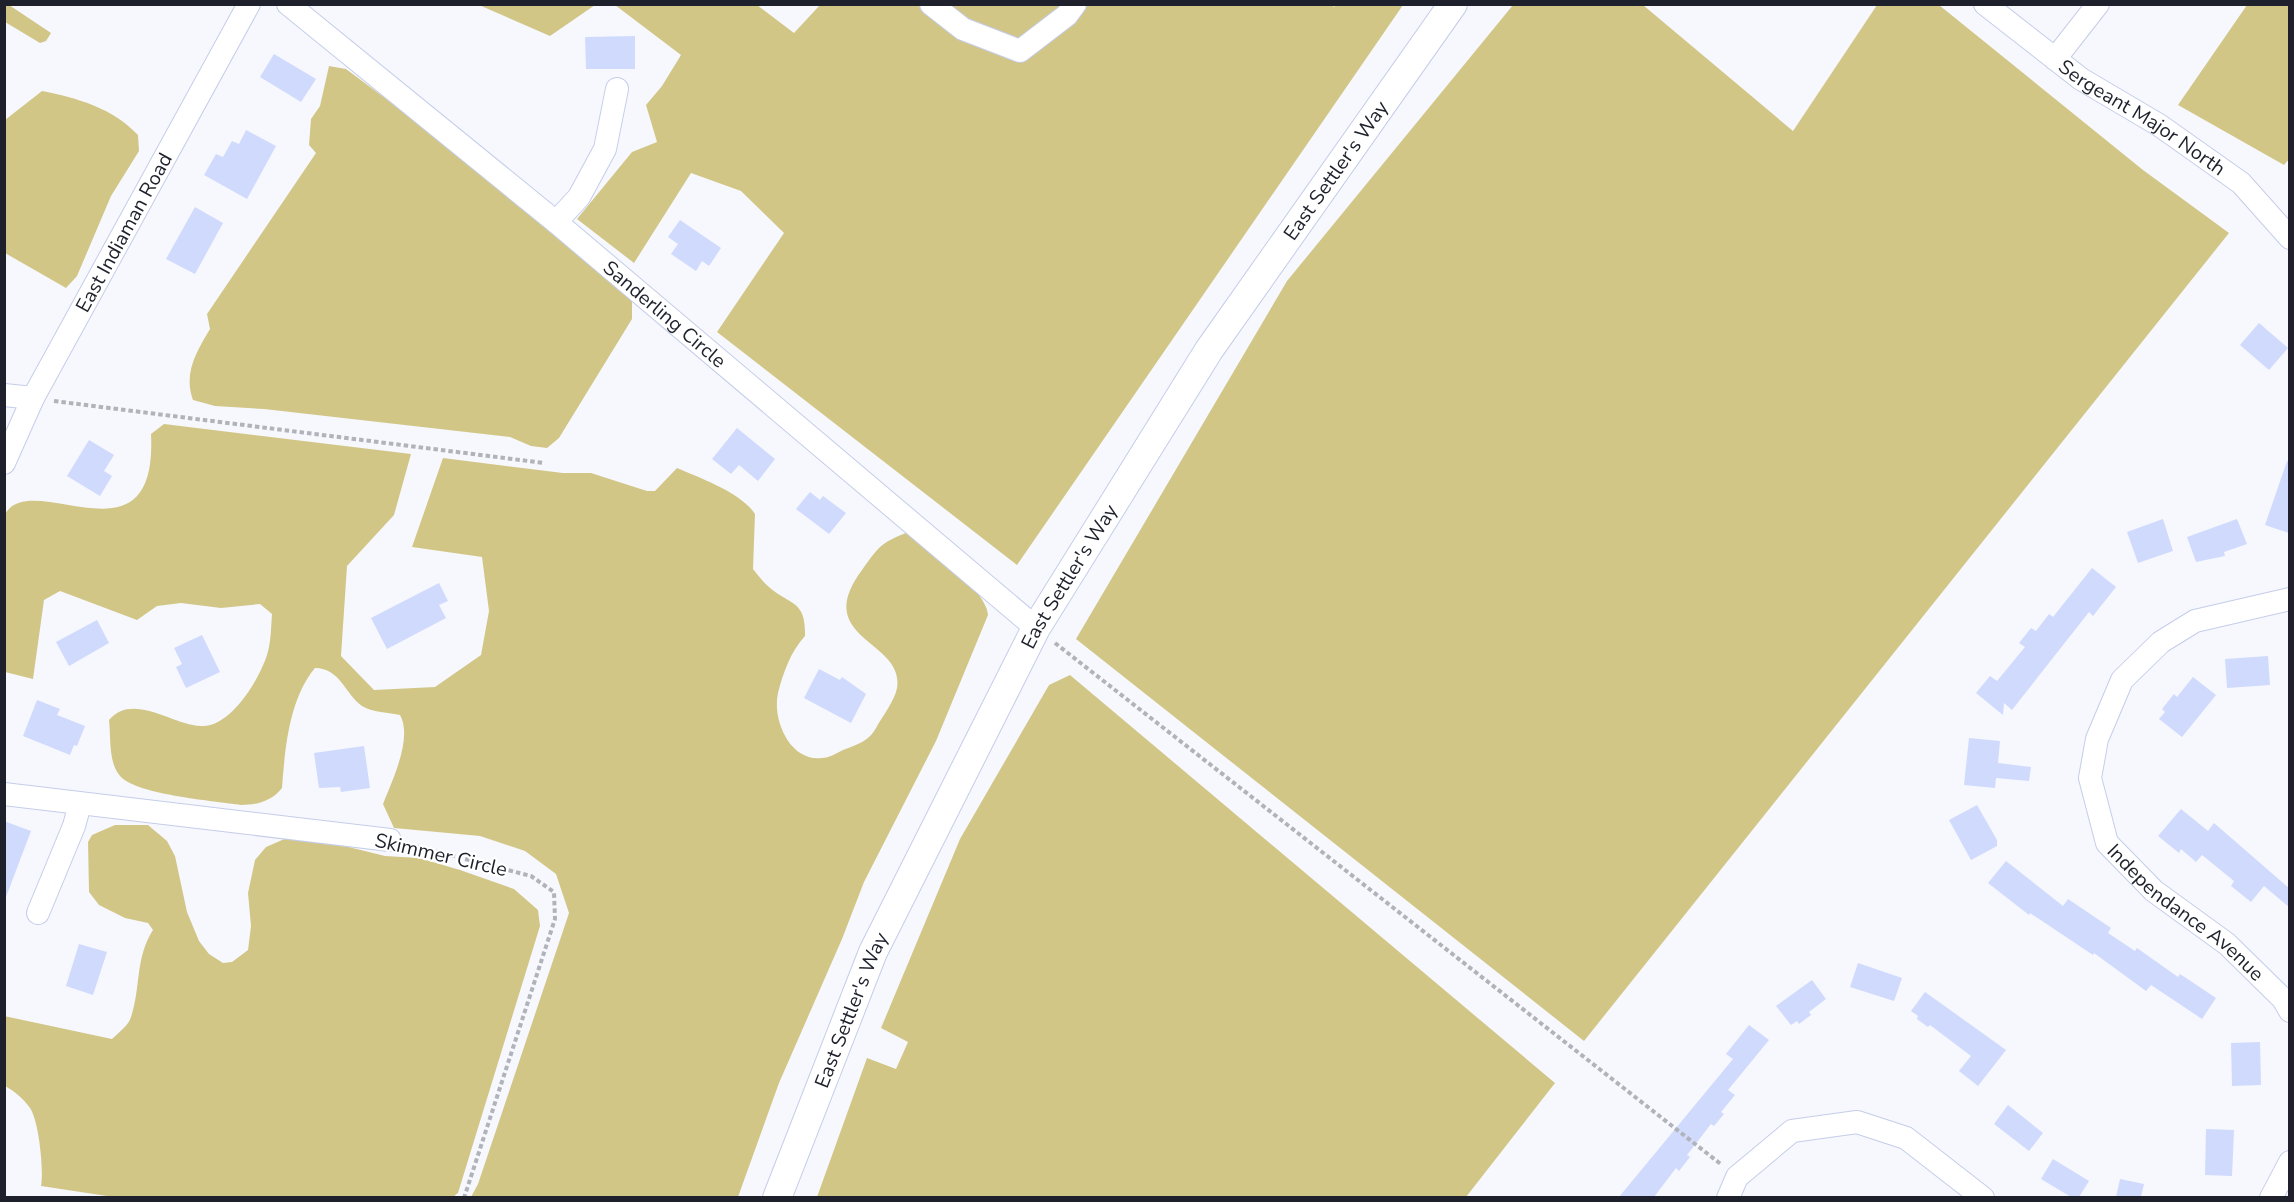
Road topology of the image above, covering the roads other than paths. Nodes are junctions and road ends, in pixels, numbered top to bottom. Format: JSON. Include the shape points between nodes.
{"nodes":[{"id":1,"x":249,"y":4,"type":"edge"},
{"id":2,"x":288,"y":4,"type":"edge"},
{"id":3,"x":931,"y":4,"type":"edge"},
{"id":4,"x":1075,"y":4,"type":"edge"},
{"id":5,"x":1453,"y":4,"type":"edge"},
{"id":6,"x":1985,"y":4,"type":"edge"},
{"id":7,"x":2098,"y":4,"type":"edge"},
{"id":8,"x":2055,"y":59,"type":"junction"},
{"id":9,"x":617,"y":89,"type":"dead end"},
{"id":10,"x":556,"y":222,"type":"junction"},
{"id":11,"x":2289,"y":238,"type":"edge"},
{"id":12,"x":4,"y":395,"type":"edge"},
{"id":13,"x":33,"y":398,"type":"junction"},
{"id":14,"x":4,"y":463,"type":"edge"},
{"id":15,"x":2289,"y":599,"type":"edge"},
{"id":16,"x":1036,"y":628,"type":"junction"},
{"id":17,"x":4,"y":794,"type":"edge"},
{"id":18,"x":80,"y":804,"type":"junction"},
{"id":19,"x":390,"y":840,"type":"road end"},
{"id":20,"x":38,"y":913,"type":"dead end"},
{"id":21,"x":2289,"y":1011,"type":"edge"},
{"id":22,"x":2289,"y":1162,"type":"edge"},
{"id":23,"x":777,"y":1197,"type":"edge"},
{"id":24,"x":1728,"y":1197,"type":"edge"},
{"id":25,"x":1983,"y":1197,"type":"edge"},
{"id":26,"x":2271,"y":1197,"type":"edge"}],
"edges":[{"from":1,"to":13,"type":"street","name":"East Indiaman Road"},
{"from":2,"to":10,"type":"street","name":"Sanderling Circle"},
{"from":3,"to":4,"type":"street","via":[[963,29],[1020,51]]},
{"from":5,"to":16,"type":"main road","name":"East Settler's Way","via":[[1209,350]]},
{"from":6,"to":8,"type":"street","name":"Sergeant Major North"},
{"from":7,"to":8,"type":"street"},
{"from":8,"to":11,"type":"street","name":"Sergeant Major North","via":[[2241,183]]},
{"from":9,"to":10,"type":"street","via":[[605,149],[579,197]]},
{"from":10,"to":16,"type":"street","name":"Sanderling Circle"},
{"from":12,"to":13,"type":"street"},
{"from":13,"to":14,"type":"street","name":"East Indiaman Road"},
{"from":15,"to":21,"type":"street","name":"Independance Avenue","via":[[2195,621],[2161,642],[2122,680],[2097,738],[2090,778],[2107,843],[2154,891],[2227,944],[2283,999]]},
{"from":16,"to":23,"type":"main road","name":"East Settler's Way","via":[[873,952]]},
{"from":17,"to":18,"type":"street","name":"Skimmer Circle"},
{"from":18,"to":19,"type":"street","name":"Skimmer Circle"},
{"from":18,"to":20,"type":"street"},
{"from":22,"to":26,"type":"street"},
{"from":24,"to":25,"type":"street","via":[[1737,1177],[1792,1131],[1857,1122],[1906,1138]]}]}
